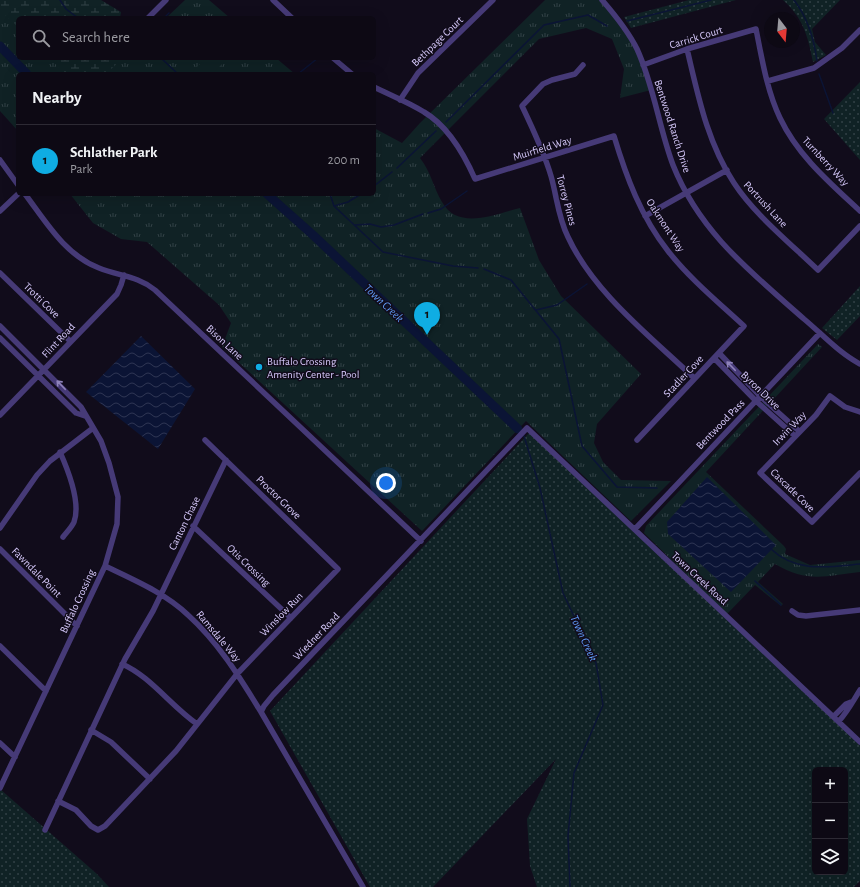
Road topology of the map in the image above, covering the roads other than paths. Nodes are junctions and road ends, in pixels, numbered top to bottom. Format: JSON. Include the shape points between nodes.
{"nodes":[{"id":1,"x":166,"y":0,"type":"edge"},
{"id":2,"x":273,"y":0,"type":"edge"},
{"id":3,"x":493,"y":0,"type":"edge"},
{"id":4,"x":602,"y":0,"type":"edge"},
{"id":5,"x":150,"y":16,"type":"edge"},
{"id":6,"x":290,"y":16,"type":"edge"},
{"id":7,"x":756,"y":29,"type":"joint"},
{"id":8,"x":860,"y":30,"type":"edge"},
{"id":9,"x":687,"y":49,"type":"junction"},
{"id":10,"x":335,"y":60,"type":"edge"},
{"id":11,"x":583,"y":65,"type":"dead end"},
{"id":12,"x":642,"y":65,"type":"junction"},
{"id":13,"x":350,"y":72,"type":"edge"},
{"id":14,"x":768,"y":81,"type":"junction"},
{"id":15,"x":376,"y":88,"type":"edge"},
{"id":16,"x":400,"y":100,"type":"junction"},
{"id":17,"x":614,"y":136,"type":"joint"},
{"id":18,"x":545,"y":157,"type":"junction"},
{"id":19,"x":0,"y":160,"type":"edge"},
{"id":20,"x":727,"y":170,"type":"junction"},
{"id":21,"x":16,"y":182,"type":"edge"},
{"id":22,"x":686,"y":193,"type":"junction"},
{"id":23,"x":16,"y":196,"type":"edge"},
{"id":24,"x":27,"y":196,"type":"edge"},
{"id":25,"x":0,"y":211,"type":"edge"},
{"id":26,"x":860,"y":211,"type":"edge"},
{"id":27,"x":645,"y":216,"type":"junction"},
{"id":28,"x":860,"y":226,"type":"edge"},
{"id":29,"x":0,"y":274,"type":"edge"},
{"id":30,"x":124,"y":275,"type":"junction"},
{"id":31,"x":0,"y":326,"type":"edge"},
{"id":32,"x":744,"y":326,"type":"joint"},
{"id":33,"x":820,"y":332,"type":"junction"},
{"id":34,"x":0,"y":338,"type":"edge"},
{"id":35,"x":70,"y":341,"type":"junction"},
{"id":36,"x":717,"y":356,"type":"junction"},
{"id":37,"x":860,"y":364,"type":"edge"},
{"id":38,"x":45,"y":368,"type":"junction"},
{"id":39,"x":38,"y":375,"type":"junction"},
{"id":40,"x":694,"y":378,"type":"junction"},
{"id":41,"x":759,"y":399,"type":"junction"},
{"id":42,"x":860,"y":412,"type":"edge"},
{"id":43,"x":0,"y":415,"type":"edge"},
{"id":44,"x":85,"y":416,"type":"junction"},
{"id":45,"x":93,"y":428,"type":"junction"},
{"id":46,"x":527,"y":428,"type":"joint"},
{"id":47,"x":797,"y":434,"type":"junction"},
{"id":48,"x":205,"y":440,"type":"dead end"},
{"id":49,"x":637,"y":440,"type":"dead end"},
{"id":50,"x":60,"y":452,"type":"junction"},
{"id":51,"x":226,"y":460,"type":"junction"},
{"id":52,"x":760,"y":473,"type":"joint"},
{"id":53,"x":860,"y":473,"type":"edge"},
{"id":54,"x":855,"y":479,"type":"junction"},
{"id":55,"x":860,"y":485,"type":"edge"},
{"id":56,"x":193,"y":526,"type":"junction"},
{"id":57,"x":0,"y":528,"type":"edge"},
{"id":58,"x":635,"y":529,"type":"junction"},
{"id":59,"x":63,"y":537,"type":"dead end"},
{"id":60,"x":420,"y":541,"type":"junction"},
{"id":61,"x":0,"y":549,"type":"edge"},
{"id":62,"x":105,"y":566,"type":"junction"},
{"id":63,"x":338,"y":569,"type":"joint"},
{"id":64,"x":161,"y":594,"type":"junction"},
{"id":65,"x":860,"y":610,"type":"edge"},
{"id":66,"x":792,"y":611,"type":"dead end"},
{"id":67,"x":291,"y":618,"type":"junction"},
{"id":68,"x":77,"y":626,"type":"junction"},
{"id":69,"x":0,"y":646,"type":"edge"},
{"id":70,"x":122,"y":664,"type":"junction"},
{"id":71,"x":237,"y":674,"type":"junction"},
{"id":72,"x":860,"y":690,"type":"edge"},
{"id":73,"x":46,"y":691,"type":"junction"},
{"id":74,"x":851,"y":702,"type":"junction"},
{"id":75,"x":261,"y":712,"type":"junction"},
{"id":76,"x":834,"y":716,"type":"junction"},
{"id":77,"x":839,"y":721,"type":"junction"},
{"id":78,"x":197,"y":724,"type":"junction"},
{"id":79,"x":91,"y":730,"type":"junction"},
{"id":80,"x":860,"y":742,"type":"edge"},
{"id":81,"x":0,"y":743,"type":"edge"},
{"id":82,"x":14,"y":757,"type":"junction"},
{"id":83,"x":150,"y":779,"type":"junction"},
{"id":84,"x":0,"y":788,"type":"edge"},
{"id":85,"x":58,"y":801,"type":"junction"},
{"id":86,"x":45,"y":830,"type":"dead end"},
{"id":87,"x":363,"y":887,"type":"edge"}],
"edges":[{"from":1,"to":5,"type":"street"},
{"from":2,"to":6,"type":"street"},
{"from":3,"to":16,"type":"street","name":"Bethpage Court","via":[[418,73]]},
{"from":4,"to":12,"type":"street","name":"Bentwood Ranch Drive","via":[[618,19],[636,49]]},
{"from":7,"to":9,"type":"street","name":"Carrick Court"},
{"from":7,"to":14,"type":"street","name":"Turnberry Way"},
{"from":8,"to":14,"type":"street","via":[[842,48],[814,68]]},
{"from":9,"to":12,"type":"street","name":"Carrick Court"},
{"from":9,"to":20,"type":"street","name":"Portrush Lane","via":[[709,133]]},
{"from":10,"to":13,"type":"street"},
{"from":11,"to":18,"type":"street","name":"Torrey Pines","via":[[575,74],[543,84],[522,106]]},
{"from":12,"to":22,"type":"street","name":"Bentwood Ranch Drive","via":[[673,165]]},
{"from":14,"to":26,"type":"street","name":"Turnberry Way","via":[[779,117],[805,158]]},
{"from":15,"to":16,"type":"street"},
{"from":16,"to":18,"type":"street","name":"Muirfield Way","via":[[425,112],[448,133],[464,155],[475,179]]},
{"from":17,"to":18,"type":"street","name":"Muirfield Way"},
{"from":17,"to":27,"type":"street","name":"Oakmont Way","via":[[623,166]]},
{"from":18,"to":40,"type":"street","name":"Torrey Pines","via":[[552,178],[557,209],[578,258],[596,283]]},
{"from":19,"to":21,"type":"street"},
{"from":20,"to":22,"type":"street"},
{"from":20,"to":28,"type":"street","name":"Portrush Lane","via":[[750,204],[818,270]]},
{"from":22,"to":27,"type":"street"},
{"from":22,"to":33,"type":"street","name":"Bentwood Ranch Drive","via":[[710,230],[741,263]]},
{"from":23,"to":25,"type":"street"},
{"from":24,"to":30,"type":"street","name":"Bison Lane","via":[[68,249],[99,268]]},
{"from":27,"to":32,"type":"street","name":"Oakmont Way","via":[[668,251]]},
{"from":29,"to":35,"type":"street","name":"Trotti Cove"},
{"from":30,"to":35,"type":"street","name":"Flint Road","via":[[116,294]]},
{"from":30,"to":60,"type":"street","name":"Bison Lane","via":[[142,281],[156,290]]},
{"from":31,"to":38,"type":"street","name":"Buffalo Crossing"},
{"from":32,"to":36,"type":"street","name":"Stadler Cove"},
{"from":33,"to":37,"type":"street","name":"Bentwood Ranch Drive","via":[[851,360]]},
{"from":33,"to":41,"type":"street","name":"Bentwood Pass"},
{"from":34,"to":39,"type":"street","name":"Buffalo Crossing"},
{"from":35,"to":38,"type":"street","name":"Flint Road"},
{"from":36,"to":40,"type":"street","name":"Stadler Cove"},
{"from":36,"to":41,"type":"street","name":"Byron Drive"},
{"from":38,"to":39,"type":"street","name":"Flint Road"},
{"from":44,"to":38,"type":"street","name":"Buffalo Crossing","one_way":true,"via":[[81,406]]},
{"from":39,"to":43,"type":"street","name":"Flint Road"},
{"from":39,"to":44,"type":"street","name":"Buffalo Crossing","via":[[76,413]]},
{"from":40,"to":49,"type":"street","name":"Stadler Cove"},
{"from":41,"to":47,"type":"street","name":"Byron Drive"},
{"from":41,"to":58,"type":"street","name":"Bentwood Pass"},
{"from":42,"to":47,"type":"street","name":"Irwin Way","via":[[845,407],[830,396]]},
{"from":44,"to":45,"type":"street","name":"Buffalo Crossing"},
{"from":45,"to":50,"type":"street"},
{"from":45,"to":62,"type":"street","name":"Buffalo Crossing","via":[[110,463],[118,498],[117,524]]},
{"from":46,"to":58,"type":"street","name":"Town Creek Road"},
{"from":46,"to":60,"type":"street","name":"Wiedner Road"},
{"from":47,"to":52,"type":"street","name":"Irwin Way"},
{"from":48,"to":51,"type":"street","name":"Proctor Grove"},
{"from":50,"to":57,"type":"street","via":[[37,475]]},
{"from":50,"to":59,"type":"street","via":[[76,504],[74,522]]},
{"from":51,"to":56,"type":"street","name":"Canton Chase"},
{"from":51,"to":63,"type":"street","name":"Proctor Grove"},
{"from":52,"to":54,"type":"street","name":"Cascade Cove","via":[[812,522]]},
{"from":53,"to":54,"type":"street"},
{"from":54,"to":55,"type":"street"},
{"from":56,"to":64,"type":"street","name":"Canton Chase"},
{"from":56,"to":67,"type":"street","name":"Otis Crossing"},
{"from":58,"to":76,"type":"street","name":"Town Creek Road"},
{"from":60,"to":75,"type":"street","name":"Wiedner Road","via":[[273,696]]},
{"from":61,"to":68,"type":"street","name":"Fawndale Point"},
{"from":62,"to":64,"type":"street","name":"Ramsdale Way"},
{"from":62,"to":68,"type":"street","name":"Buffalo Crossing"},
{"from":63,"to":67,"type":"street","name":"Winslow Run"},
{"from":64,"to":70,"type":"street","name":"Canton Chase"},
{"from":64,"to":71,"type":"street","name":"Ramsdale Way","via":[[188,614],[211,638]]},
{"from":65,"to":66,"type":"street","via":[[806,616]]},
{"from":67,"to":71,"type":"street","name":"Winslow Run"},
{"from":68,"to":73,"type":"street","name":"Buffalo Crossing"},
{"from":69,"to":73,"type":"street"},
{"from":70,"to":78,"type":"street","via":[[144,676],[180,712]]},
{"from":70,"to":79,"type":"street","name":"Canton Chase"},
{"from":71,"to":75,"type":"street","name":"Ramsdale Way"},
{"from":71,"to":78,"type":"street","name":"Winslow Run"},
{"from":72,"to":74,"type":"street"},
{"from":73,"to":82,"type":"street","name":"Buffalo Crossing"},
{"from":74,"to":76,"type":"street"},
{"from":74,"to":77,"type":"street","via":[[850,709]]},
{"from":75,"to":87,"type":"street"},
{"from":76,"to":77,"type":"street","name":"Town Creek Road"},
{"from":77,"to":80,"type":"street","name":"Town Creek Road"},
{"from":78,"to":83,"type":"street","name":"Winslow Run"},
{"from":79,"to":83,"type":"street","via":[[111,742]]},
{"from":79,"to":85,"type":"street","name":"Canton Chase"},
{"from":81,"to":82,"type":"street"},
{"from":82,"to":84,"type":"street","name":"Buffalo Crossing"},
{"from":83,"to":85,"type":"street","name":"Winslow Run","via":[[105,826],[98,830],[76,810]]},
{"from":85,"to":86,"type":"street","name":"Canton Chase"}]}
